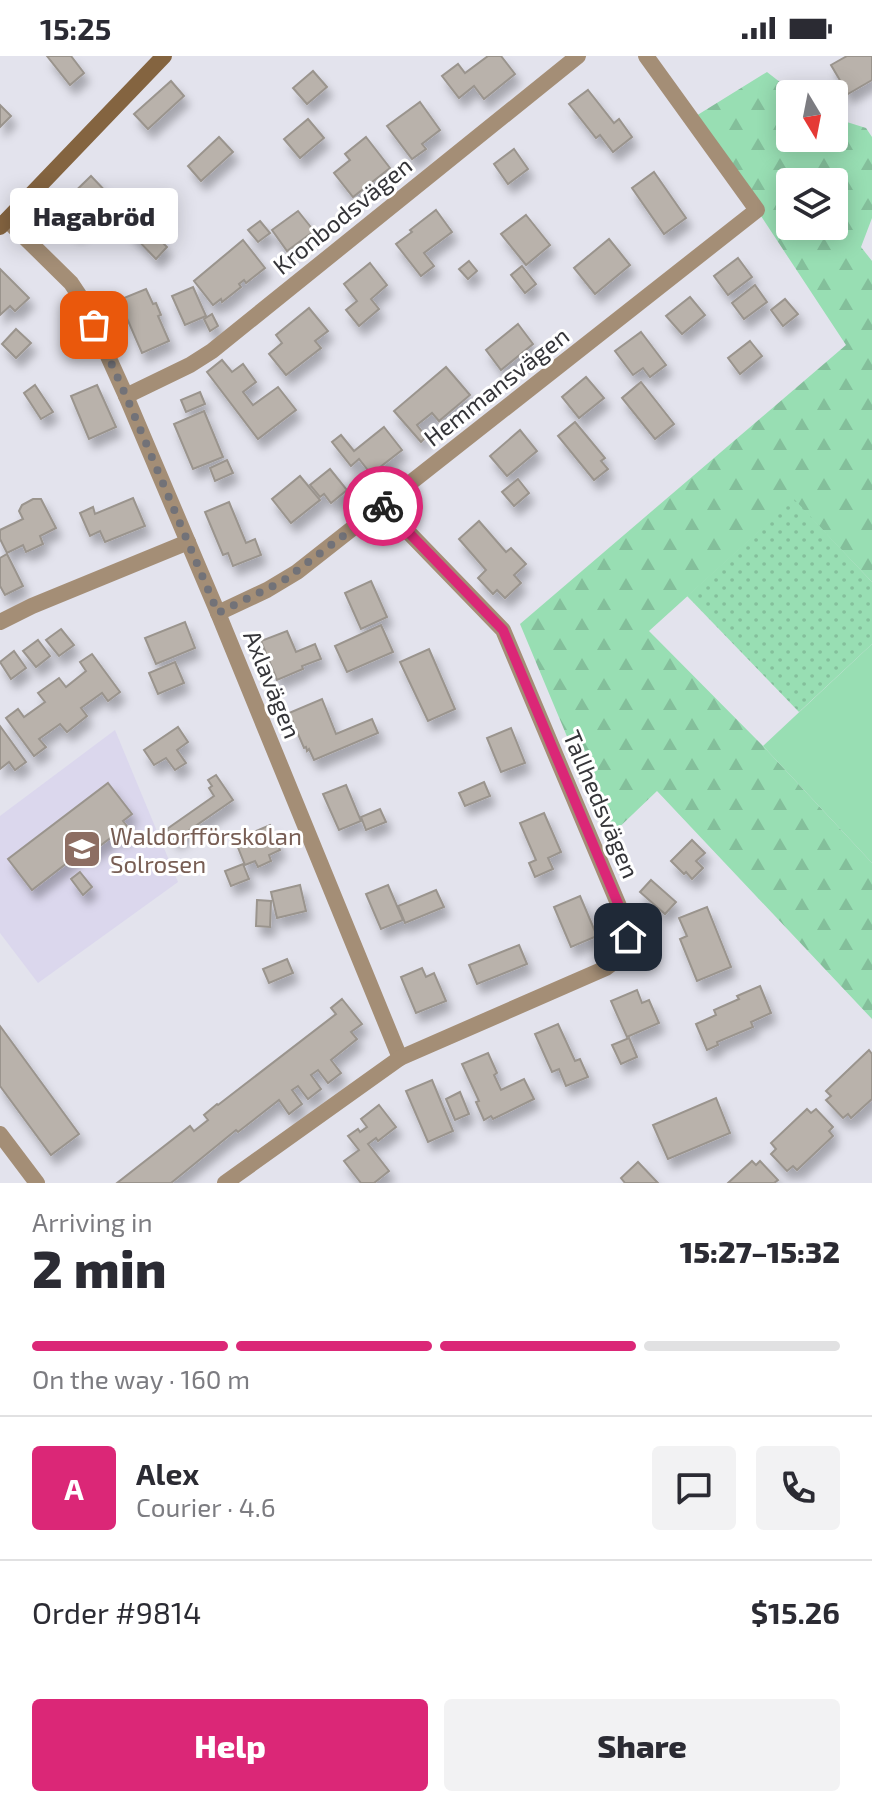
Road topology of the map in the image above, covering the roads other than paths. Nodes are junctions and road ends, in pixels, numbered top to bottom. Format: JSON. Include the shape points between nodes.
{"nodes":[{"id":1,"x":164,"y":56,"type":"edge"},
{"id":2,"x":578,"y":56,"type":"edge"},
{"id":3,"x":646,"y":56,"type":"edge"},
{"id":4,"x":4,"y":223,"type":"edge"},
{"id":5,"x":126,"y":396,"type":"junction"},
{"id":6,"x":383,"y":506,"type":"junction"},
{"id":7,"x":188,"y":542,"type":"junction"},
{"id":8,"x":218,"y":613,"type":"junction"},
{"id":9,"x":0,"y":622,"type":"edge"},
{"id":10,"x":400,"y":1058,"type":"junction"},
{"id":11,"x":0,"y":1134,"type":"edge"},
{"id":12,"x":37,"y":1183,"type":"edge"},
{"id":13,"x":225,"y":1183,"type":"edge"}],
"edges":[{"from":1,"to":4,"type":"street"},
{"from":2,"to":5,"type":"street","name":"Kronbodsvägen","via":[[212,351]]},
{"from":3,"to":6,"type":"street","name":"Hemmansvägen","via":[[757,210]]},
{"from":4,"to":5,"type":"street","name":"Axlavägen","via":[[78,291]]},
{"from":5,"to":7,"type":"street","name":"Axlavägen"},
{"from":6,"to":8,"type":"street","name":"Hemmansvägen","via":[[283,581]]},
{"from":6,"to":10,"type":"street","name":"Tallhedsvägen","via":[[503,630],[628,937],[626,949],[606,968]]},
{"from":7,"to":8,"type":"street","name":"Axlavägen"},
{"from":7,"to":9,"type":"street"},
{"from":8,"to":10,"type":"street","name":"Axlavägen"},
{"from":10,"to":13,"type":"street","name":"Tallhedsvägen"},
{"from":11,"to":12,"type":"street"}]}
